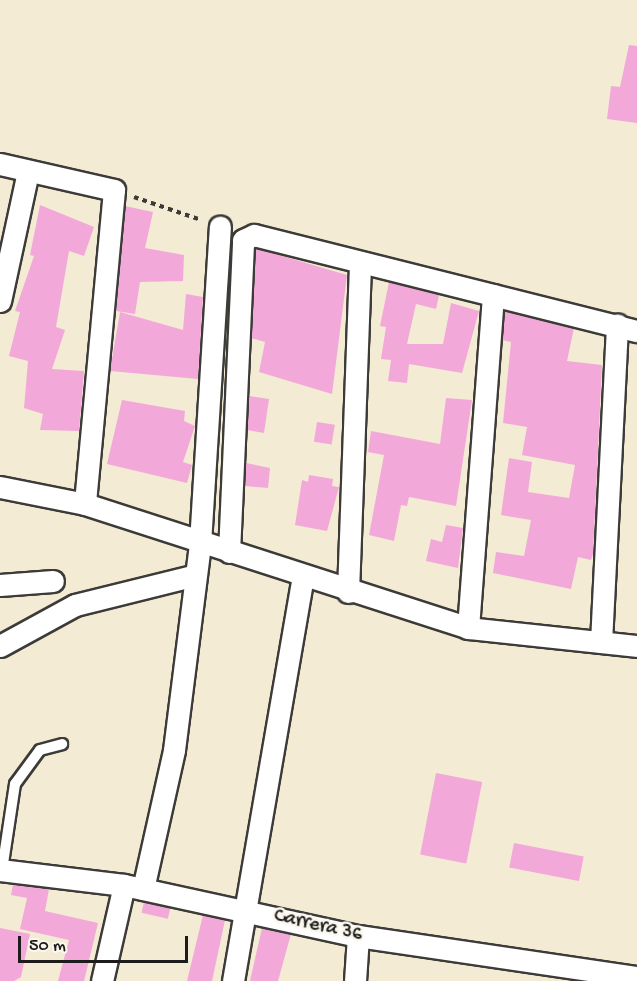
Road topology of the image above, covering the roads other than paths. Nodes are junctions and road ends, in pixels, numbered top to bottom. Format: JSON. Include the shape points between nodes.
{"nodes":[{"id":1,"x":0,"y":164,"type":"edge"},
{"id":2,"x":28,"y":171,"type":"junction"},
{"id":3,"x":220,"y":227,"type":"road end"},
{"id":4,"x":360,"y":265,"type":"junction"},
{"id":5,"x":493,"y":295,"type":"junction"},
{"id":6,"x":0,"y":301,"type":"edge"},
{"id":7,"x":627,"y":327,"type":"edge"},
{"id":8,"x":0,"y":487,"type":"edge"},
{"id":9,"x":85,"y":504,"type":"junction"},
{"id":10,"x":200,"y":543,"type":"junction"},
{"id":11,"x":229,"y":552,"type":"junction"},
{"id":12,"x":192,"y":576,"type":"junction"},
{"id":13,"x":303,"y":577,"type":"junction"},
{"id":14,"x":52,"y":581,"type":"dead end"},
{"id":15,"x":0,"y":585,"type":"edge"},
{"id":16,"x":348,"y":592,"type":"junction"},
{"id":17,"x":468,"y":628,"type":"junction"},
{"id":18,"x":3,"y":642,"type":"edge"},
{"id":19,"x":601,"y":642,"type":"junction"},
{"id":20,"x":637,"y":646,"type":"edge"},
{"id":21,"x":62,"y":744,"type":"dead end"},
{"id":22,"x":1,"y":873,"type":"edge"},
{"id":23,"x":134,"y":887,"type":"junction"},
{"id":24,"x":246,"y":909,"type":"junction"},
{"id":25,"x":358,"y":936,"type":"junction"},
{"id":26,"x":637,"y":977,"type":"edge"},
{"id":27,"x":102,"y":981,"type":"edge"},
{"id":28,"x":233,"y":981,"type":"edge"},
{"id":29,"x":355,"y":981,"type":"edge"}],
"edges":[{"from":1,"to":2,"type":"street"},
{"from":2,"to":6,"type":"street"},
{"from":2,"to":9,"type":"street","via":[[114,190]]},
{"from":3,"to":10,"type":"street"},
{"from":4,"to":5,"type":"street"},
{"from":4,"to":11,"type":"street","via":[[254,235],[243,240]]},
{"from":4,"to":16,"type":"street"},
{"from":5,"to":7,"type":"street"},
{"from":5,"to":17,"type":"street"},
{"from":7,"to":19,"type":"street"},
{"from":8,"to":9,"type":"street"},
{"from":9,"to":10,"type":"street"},
{"from":10,"to":11,"type":"street"},
{"from":10,"to":12,"type":"street"},
{"from":11,"to":13,"type":"street"},
{"from":12,"to":18,"type":"street","via":[[75,605]]},
{"from":12,"to":23,"type":"street","via":[[174,750]]},
{"from":13,"to":16,"type":"street"},
{"from":13,"to":24,"type":"street"},
{"from":14,"to":15,"type":"street"},
{"from":16,"to":17,"type":"street"},
{"from":17,"to":19,"type":"street"},
{"from":19,"to":20,"type":"street"},
{"from":21,"to":22,"type":"lane","via":[[40,750],[15,784]]},
{"from":22,"to":23,"type":"street","name":"Carrera 36"},
{"from":23,"to":24,"type":"street","name":"Carrera 36"},
{"from":23,"to":27,"type":"street"},
{"from":24,"to":25,"type":"street","name":"Carrera 36"},
{"from":24,"to":28,"type":"street"},
{"from":25,"to":26,"type":"street","name":"Carrera 36"},
{"from":25,"to":29,"type":"street"}]}
